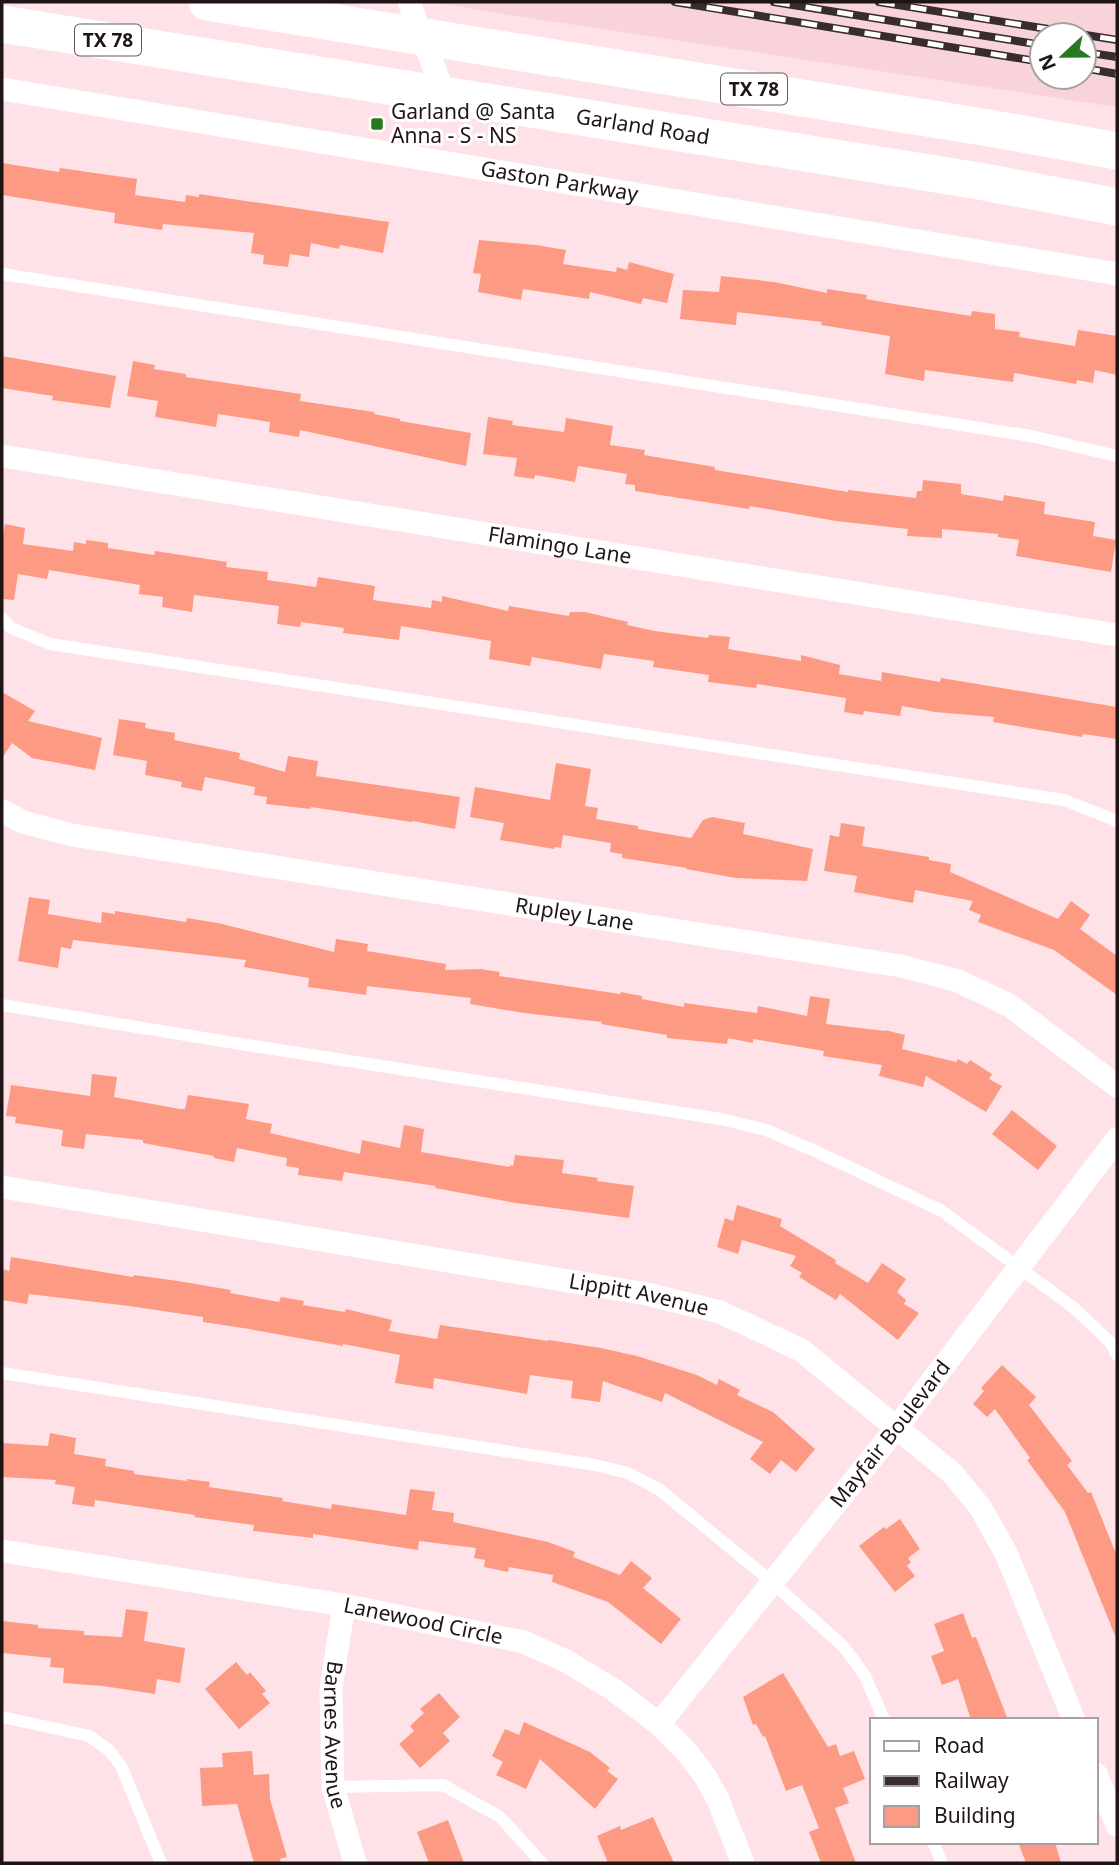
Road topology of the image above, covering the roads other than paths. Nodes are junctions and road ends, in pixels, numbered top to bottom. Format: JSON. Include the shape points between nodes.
{"nodes":[{"id":1,"x":207,"y":2,"type":"edge"},
{"id":2,"x":409,"y":2,"type":"edge"},
{"id":3,"x":2,"y":24,"type":"edge"},
{"id":4,"x":423,"y":36,"type":"junction"},
{"id":5,"x":2,"y":89,"type":"edge"},
{"id":6,"x":444,"y":94,"type":"junction"},
{"id":7,"x":989,"y":128,"type":"junction"},
{"id":8,"x":1117,"y":151,"type":"edge"},
{"id":9,"x":979,"y":181,"type":"junction"},
{"id":10,"x":1117,"y":207,"type":"edge"},
{"id":11,"x":2,"y":274,"type":"edge"},
{"id":12,"x":1117,"y":274,"type":"edge"},
{"id":13,"x":2,"y":456,"type":"edge"},
{"id":14,"x":1117,"y":456,"type":"edge"},
{"id":15,"x":2,"y":618,"type":"edge"},
{"id":16,"x":1117,"y":635,"type":"edge"},
{"id":17,"x":2,"y":811,"type":"edge"},
{"id":18,"x":1117,"y":821,"type":"edge"},
{"id":19,"x":2,"y":1004,"type":"edge"},
{"id":20,"x":1117,"y":1086,"type":"edge"},
{"id":21,"x":1117,"y":1139,"type":"edge"},
{"id":22,"x":2,"y":1187,"type":"edge"},
{"id":23,"x":1019,"y":1266,"type":"junction"},
{"id":24,"x":1117,"y":1355,"type":"edge"},
{"id":25,"x":2,"y":1373,"type":"edge"},
{"id":26,"x":897,"y":1427,"type":"junction"},
{"id":27,"x":2,"y":1551,"type":"edge"},
{"id":28,"x":773,"y":1583,"type":"junction"},
{"id":29,"x":344,"y":1605,"type":"junction"},
{"id":30,"x":2,"y":1717,"type":"edge"},
{"id":31,"x":883,"y":1718,"type":"edge"},
{"id":32,"x":1073,"y":1718,"type":"edge"},
{"id":33,"x":659,"y":1724,"type":"junction"},
{"id":34,"x":1098,"y":1779,"type":"edge"},
{"id":35,"x":333,"y":1787,"type":"junction"},
{"id":36,"x":1117,"y":1825,"type":"edge"},
{"id":37,"x":934,"y":1844,"type":"edge"},
{"id":38,"x":161,"y":1863,"type":"edge"},
{"id":39,"x":355,"y":1863,"type":"edge"},
{"id":40,"x":542,"y":1863,"type":"edge"},
{"id":41,"x":743,"y":1863,"type":"edge"},
{"id":42,"x":942,"y":1863,"type":"edge"}],
"edges":[{"from":1,"to":4,"type":"main road","number":"TX 78"},
{"from":2,"to":4,"type":"street"},
{"from":3,"to":6,"type":"main road","name":"Garland Road","number":"TX 78"},
{"from":4,"to":6,"type":"street"},
{"from":4,"to":7,"type":"main road","number":"TX 78"},
{"from":5,"to":12,"type":"street","name":"Gaston Parkway"},
{"from":6,"to":9,"type":"main road","name":"Garland Road","number":"TX 78"},
{"from":7,"to":8,"type":"main road","number":"TX 78"},
{"from":7,"to":9,"type":"main road"},
{"from":9,"to":10,"type":"main road","name":"Garland Road","number":"TX 78"},
{"from":11,"to":14,"type":"lane","via":[[1031,436]]},
{"from":13,"to":16,"type":"street","name":"Flamingo Lane"},
{"from":15,"to":18,"type":"lane","via":[[11,628],[50,644],[1064,800]]},
{"from":17,"to":20,"type":"street","name":"Rupley Lane","via":[[23,822],[72,835],[912,969],[957,981],[1009,1005]]},
{"from":19,"to":23,"type":"lane","via":[[766,1130],[943,1211]]},
{"from":21,"to":23,"type":"street","name":"Mayfair Boulevard"},
{"from":22,"to":26,"type":"street","name":"Lippitt Avenue","via":[[647,1294],[720,1312],[801,1350]]},
{"from":23,"to":24,"type":"lane","via":[[1073,1308],[1111,1343]]},
{"from":23,"to":26,"type":"street","name":"Mayfair Boulevard"},
{"from":25,"to":28,"type":"lane","via":[[595,1465],[660,1490]]},
{"from":26,"to":28,"type":"street","name":"Mayfair Boulevard"},
{"from":26,"to":32,"type":"street","name":"Lippitt Avenue","via":[[952,1473],[980,1507],[1006,1553]]},
{"from":27,"to":29,"type":"street","name":"Lanewood Circle"},
{"from":28,"to":31,"type":"lane","via":[[844,1647],[865,1676]]},
{"from":28,"to":33,"type":"street","name":"Mayfair Boulevard"},
{"from":29,"to":33,"type":"street","name":"Lanewood Circle","via":[[524,1642],[614,1690]]},
{"from":29,"to":35,"type":"street","name":"Barnes Avenue","via":[[331,1688]]},
{"from":30,"to":38,"type":"lane","via":[[89,1736],[109,1750],[121,1766]]},
{"from":33,"to":41,"type":"street","name":"Lanewood Circle","via":[[705,1776]]},
{"from":34,"to":36,"type":"street"},
{"from":35,"to":39,"type":"street","name":"Barnes Avenue"},
{"from":35,"to":40,"type":"lane","via":[[443,1785],[500,1817]]},
{"from":37,"to":42,"type":"lane"}]}
